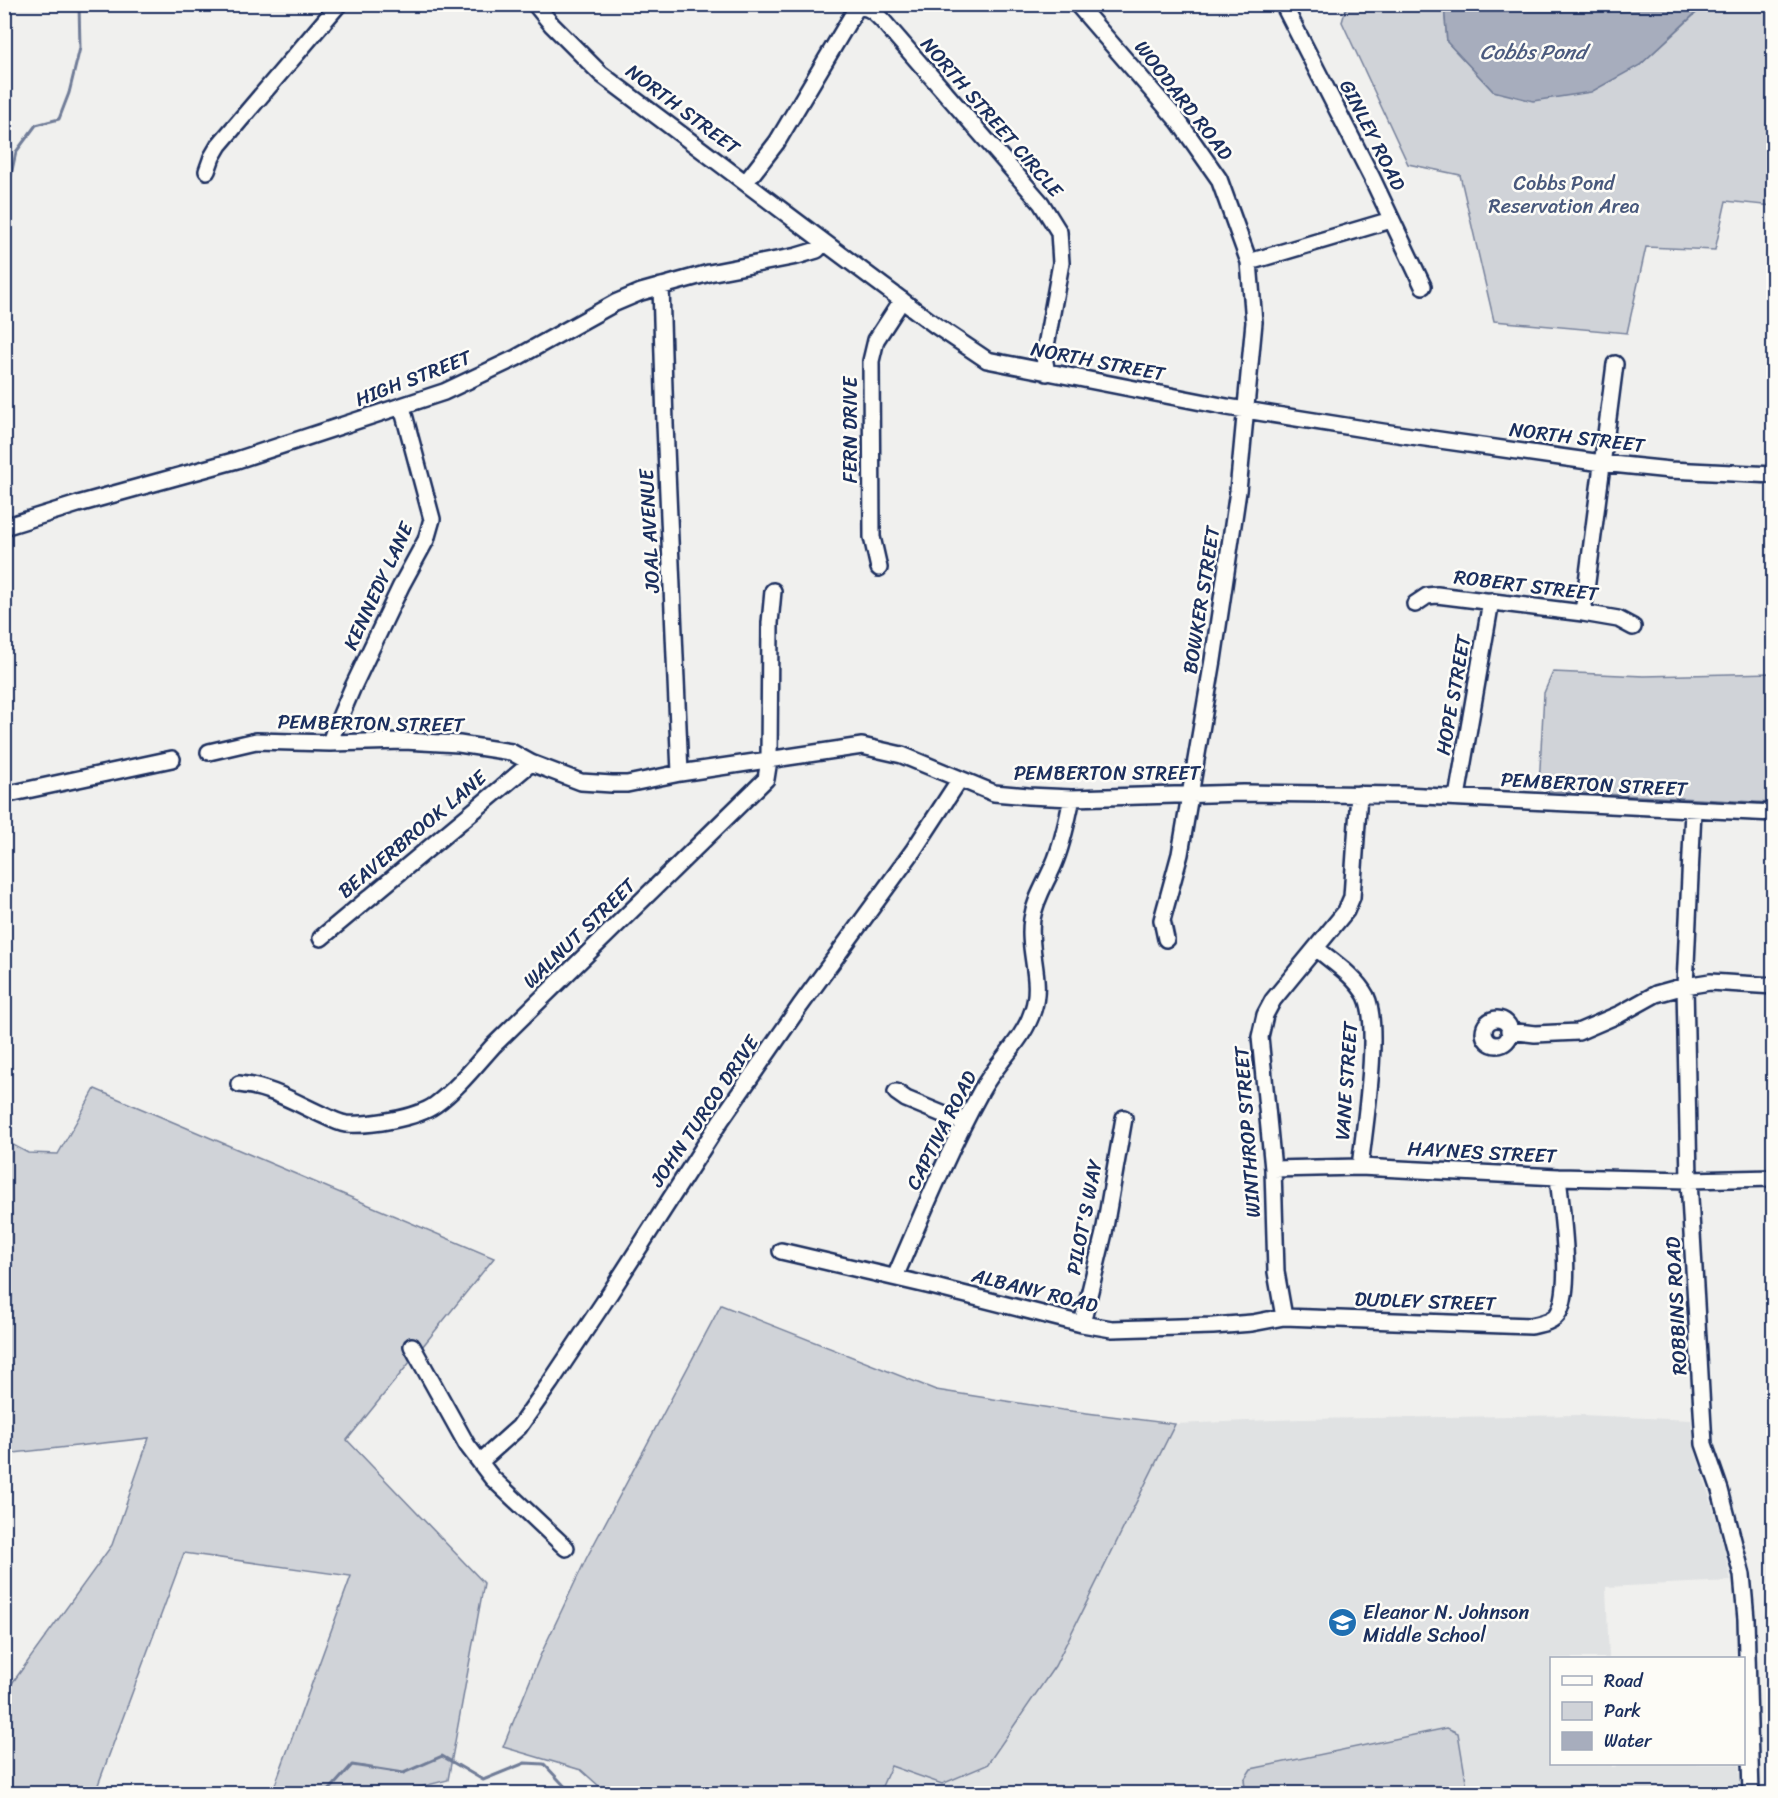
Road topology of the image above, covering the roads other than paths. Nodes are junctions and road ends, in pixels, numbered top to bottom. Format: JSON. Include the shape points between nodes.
{"nodes":[{"id":1,"x":339,"y":4,"type":"edge"},
{"id":2,"x":535,"y":4,"type":"edge"},
{"id":3,"x":1077,"y":4,"type":"edge"},
{"id":4,"x":1282,"y":4,"type":"edge"},
{"id":5,"x":207,"y":171,"type":"dead end"},
{"id":6,"x":746,"y":182,"type":"junction"},
{"id":7,"x":1391,"y":220,"type":"junction"},
{"id":8,"x":824,"y":242,"type":"junction"},
{"id":9,"x":1249,"y":262,"type":"junction"},
{"id":10,"x":661,"y":286,"type":"junction"},
{"id":11,"x":1423,"y":286,"type":"dead end"},
{"id":12,"x":902,"y":300,"type":"junction"},
{"id":13,"x":1615,"y":364,"type":"dead end"},
{"id":14,"x":1047,"y":373,"type":"junction"},
{"id":15,"x":402,"y":407,"type":"junction"},
{"id":16,"x":1246,"y":410,"type":"junction"},
{"id":17,"x":1602,"y":463,"type":"junction"},
{"id":18,"x":1773,"y":475,"type":"edge"},
{"id":19,"x":4,"y":528,"type":"edge"},
{"id":20,"x":879,"y":568,"type":"dead end"},
{"id":21,"x":772,"y":591,"type":"dead end"},
{"id":22,"x":1491,"y":601,"type":"junction"},
{"id":23,"x":1415,"y":604,"type":"dead end"},
{"id":24,"x":1583,"y":613,"type":"junction"},
{"id":25,"x":1633,"y":627,"type":"dead end"},
{"id":26,"x":330,"y":743,"type":"junction"},
{"id":27,"x":209,"y":752,"type":"dead end"},
{"id":28,"x":172,"y":759,"type":"dead end"},
{"id":29,"x":769,"y":760,"type":"junction"},
{"id":30,"x":531,"y":763,"type":"junction"},
{"id":31,"x":680,"y":773,"type":"junction"},
{"id":32,"x":960,"y":779,"type":"junction"},
{"id":33,"x":1359,"y":794,"type":"junction"},
{"id":34,"x":4,"y":795,"type":"edge"},
{"id":35,"x":1190,"y":795,"type":"junction"},
{"id":36,"x":1457,"y":797,"type":"junction"},
{"id":37,"x":1072,"y":798,"type":"junction"},
{"id":38,"x":1693,"y":810,"type":"junction"},
{"id":39,"x":1773,"y":813,"type":"edge"},
{"id":40,"x":321,"y":938,"type":"dead end"},
{"id":41,"x":1166,"y":939,"type":"dead end"},
{"id":42,"x":1316,"y":948,"type":"junction"},
{"id":43,"x":1685,"y":986,"type":"junction"},
{"id":44,"x":1773,"y":986,"type":"edge"},
{"id":45,"x":1509,"y":1031,"type":"dead end"},
{"id":46,"x":239,"y":1084,"type":"dead end"},
{"id":47,"x":896,"y":1092,"type":"dead end"},
{"id":48,"x":1124,"y":1118,"type":"dead end"},
{"id":49,"x":964,"y":1123,"type":"junction"},
{"id":50,"x":1360,"y":1167,"type":"junction"},
{"id":51,"x":1273,"y":1169,"type":"junction"},
{"id":52,"x":1558,"y":1177,"type":"junction"},
{"id":53,"x":1773,"y":1178,"type":"edge"},
{"id":54,"x":1689,"y":1180,"type":"junction"},
{"id":55,"x":781,"y":1251,"type":"dead end"},
{"id":56,"x":895,"y":1277,"type":"junction"},
{"id":57,"x":1284,"y":1317,"type":"junction"},
{"id":58,"x":1082,"y":1324,"type":"junction"},
{"id":59,"x":412,"y":1346,"type":"dead end"},
{"id":60,"x":480,"y":1462,"type":"junction"},
{"id":61,"x":566,"y":1548,"type":"dead end"},
{"id":62,"x":1751,"y":1794,"type":"edge"}],
"edges":[{"from":1,"to":5,"type":"street","via":[[219,145]]},
{"from":2,"to":6,"type":"street","name":"NORTH STREET","via":[[601,74]]},
{"from":3,"to":9,"type":"street","name":"WOODARD ROAD","via":[[1179,122],[1219,179]]},
{"from":4,"to":7,"type":"street","name":"GINLEY ROAD"},
{"from":6,"to":8,"type":"street","name":"NORTH STREET"},
{"from":6,"to":14,"type":"street","name":"NORTH STREET CIRCLE","via":[[782,133],[856,9],[869,8],[1041,203],[1059,232],[1061,263],[1044,357]]},
{"from":7,"to":9,"type":"street"},
{"from":7,"to":11,"type":"street","name":"GINLEY ROAD"},
{"from":8,"to":10,"type":"street","name":"HIGH STREET","via":[[817,250],[797,256]]},
{"from":8,"to":12,"type":"street","name":"NORTH STREET"},
{"from":9,"to":16,"type":"street","name":"WOODARD ROAD","via":[[1254,322]]},
{"from":10,"to":15,"type":"street","name":"HIGH STREET","via":[[615,303],[516,358],[444,392]]},
{"from":10,"to":31,"type":"street","name":"JOAL AVENUE"},
{"from":12,"to":14,"type":"street","name":"NORTH STREET","via":[[987,360]]},
{"from":12,"to":20,"type":"street","name":"FERN DRIVE","via":[[876,340],[871,361],[872,537]]},
{"from":13,"to":17,"type":"street"},
{"from":14,"to":16,"type":"street","name":"NORTH STREET"},
{"from":15,"to":19,"type":"street","name":"HIGH STREET"},
{"from":15,"to":26,"type":"street","name":"KENNEDY LANE","via":[[432,519],[426,540],[352,689]]},
{"from":16,"to":17,"type":"street","name":"NORTH STREET"},
{"from":16,"to":35,"type":"street","name":"BOWKER STREET","via":[[1224,589]]},
{"from":17,"to":18,"type":"street","name":"NORTH STREET"},
{"from":17,"to":24,"type":"street"},
{"from":21,"to":29,"type":"street","name":"WALNUT STREET"},
{"from":22,"to":23,"type":"street","name":"ROBERT STREET","via":[[1437,595]]},
{"from":22,"to":24,"type":"street","name":"ROBERT STREET"},
{"from":22,"to":36,"type":"street","name":"HOPE STREET"},
{"from":24,"to":25,"type":"street","name":"ROBERT STREET","via":[[1618,619]]},
{"from":26,"to":27,"type":"street","name":"PEMBERTON STREET","via":[[256,741]]},
{"from":26,"to":30,"type":"street","name":"PEMBERTON STREET","via":[[459,744],[511,752]]},
{"from":28,"to":34,"type":"street"},
{"from":29,"to":31,"type":"street","name":"PEMBERTON STREET"},
{"from":29,"to":32,"type":"street","name":"PEMBERTON STREET","via":[[862,746],[903,755]]},
{"from":29,"to":46,"type":"street","name":"WALNUT STREET","via":[[769,772],[763,783],[430,1108],[366,1124],[343,1124],[258,1086]]},
{"from":30,"to":31,"type":"street","name":"PEMBERTON STREET","via":[[591,783],[627,784]]},
{"from":30,"to":40,"type":"street","name":"BEAVERBROOK LANE"},
{"from":32,"to":37,"type":"street","name":"PEMBERTON STREET","via":[[994,793]]},
{"from":32,"to":60,"type":"street","name":"JOHN TURCO DRIVE","via":[[721,1120],[550,1383],[519,1427]]},
{"from":33,"to":35,"type":"street","name":"PEMBERTON STREET"},
{"from":33,"to":36,"type":"street","name":"PEMBERTON STREET"},
{"from":33,"to":42,"type":"street","name":"WINTHROP STREET","via":[[1352,897],[1346,911]]},
{"from":35,"to":37,"type":"street","name":"PEMBERTON STREET"},
{"from":35,"to":41,"type":"street","name":"BOWKER STREET","via":[[1180,854],[1162,920]]},
{"from":36,"to":38,"type":"street","name":"PEMBERTON STREET"},
{"from":37,"to":49,"type":"street","name":"CAPTIVA ROAD","via":[[1065,834],[1032,919],[1037,993],[1033,1011]]},
{"from":38,"to":39,"type":"street","name":"PEMBERTON STREET"},
{"from":38,"to":43,"type":"street","name":"ROBBINS ROAD"},
{"from":42,"to":50,"type":"street","name":"VANE STREET","via":[[1354,979],[1371,1009],[1372,1058]]},
{"from":42,"to":51,"type":"street","name":"WINTHROP STREET","via":[[1273,1000],[1260,1037]]},
{"from":43,"to":44,"type":"street","via":[[1710,982]]},
{"from":43,"to":45,"type":"street","via":[[1656,993],[1578,1032]]},
{"from":43,"to":54,"type":"street","name":"ROBBINS ROAD"},
{"from":47,"to":49,"type":"street"},
{"from":48,"to":58,"type":"street","name":"PILOT'S WAY","via":[[1104,1233]]},
{"from":49,"to":56,"type":"street","name":"CAPTIVA ROAD"},
{"from":50,"to":51,"type":"street","name":"HAYNES STREET"},
{"from":50,"to":52,"type":"street","name":"HAYNES STREET"},
{"from":51,"to":57,"type":"street","name":"WINTHROP STREET","via":[[1276,1272]]},
{"from":52,"to":54,"type":"street","name":"HAYNES STREET"},
{"from":52,"to":57,"type":"street","name":"DUDLEY STREET","via":[[1565,1274],[1559,1312],[1548,1322],[1531,1326]]},
{"from":53,"to":54,"type":"street","name":"HAYNES STREET"},
{"from":54,"to":62,"type":"street","name":"ROBBINS ROAD","via":[[1704,1444],[1734,1542],[1743,1591]]},
{"from":55,"to":56,"type":"street","name":"ALBANY ROAD"},
{"from":56,"to":58,"type":"street","name":"ALBANY ROAD"},
{"from":57,"to":58,"type":"street","name":"ALBANY ROAD","via":[[1172,1329],[1112,1329]]},
{"from":59,"to":60,"type":"street"},
{"from":60,"to":61,"type":"street"}]}
